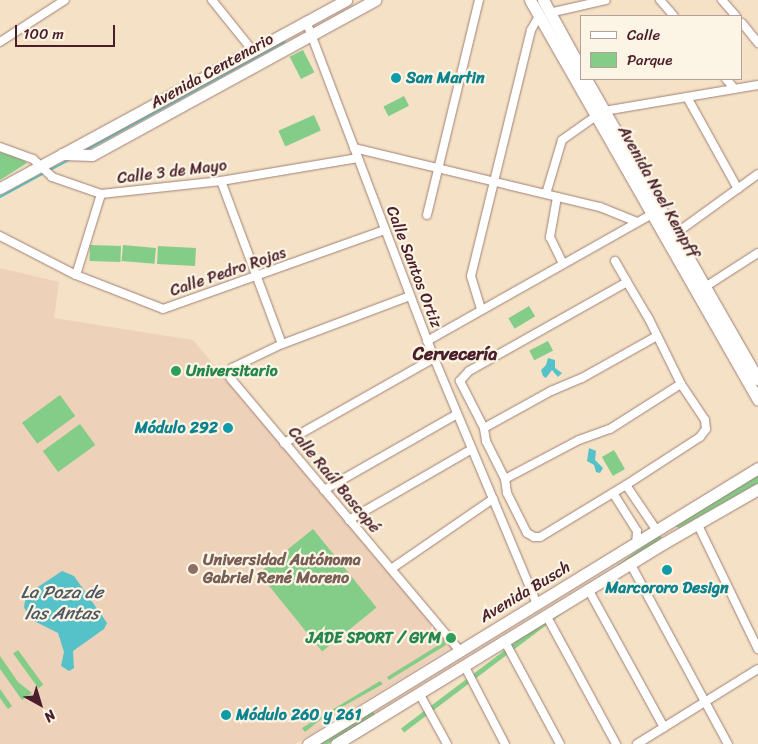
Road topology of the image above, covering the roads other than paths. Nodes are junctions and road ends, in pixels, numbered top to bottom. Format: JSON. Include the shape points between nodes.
{"nodes":[{"id":1,"x":65,"y":0,"type":"edge"},
{"id":2,"x":212,"y":0,"type":"edge"},
{"id":3,"x":346,"y":0,"type":"edge"},
{"id":4,"x":375,"y":0,"type":"edge"},
{"id":5,"x":479,"y":0,"type":"edge"},
{"id":6,"x":530,"y":0,"type":"edge"},
{"id":7,"x":543,"y":0,"type":"edge"},
{"id":8,"x":606,"y":0,"type":"edge"},
{"id":9,"x":660,"y":0,"type":"edge"},
{"id":10,"x":722,"y":0,"type":"edge"},
{"id":11,"x":544,"y":15,"type":"junction"},
{"id":12,"x":673,"y":15,"type":"edge"},
{"id":13,"x":735,"y":15,"type":"edge"},
{"id":14,"x":306,"y":21,"type":"junction"},
{"id":15,"x":743,"y":24,"type":"edge"},
{"id":16,"x":312,"y":35,"type":"junction"},
{"id":17,"x":0,"y":42,"type":"edge"},
{"id":18,"x":758,"y":43,"type":"edge"},
{"id":19,"x":253,"y":50,"type":"junction"},
{"id":20,"x":578,"y":56,"type":"edge"},
{"id":21,"x":577,"y":73,"type":"edge"},
{"id":22,"x":586,"y":80,"type":"edge"},
{"id":23,"x":727,"y":80,"type":"edge"},
{"id":24,"x":758,"y":85,"type":"edge"},
{"id":25,"x":735,"y":89,"type":"junction"},
{"id":26,"x":688,"y":97,"type":"junction"},
{"id":27,"x":600,"y":114,"type":"junction"},
{"id":28,"x":0,"y":148,"type":"edge"},
{"id":29,"x":354,"y":148,"type":"junction"},
{"id":30,"x":61,"y":154,"type":"junction"},
{"id":31,"x":358,"y":158,"type":"junction"},
{"id":32,"x":440,"y":169,"type":"junction"},
{"id":33,"x":43,"y":170,"type":"junction"},
{"id":34,"x":758,"y":174,"type":"edge"},
{"id":35,"x":222,"y":181,"type":"junction"},
{"id":36,"x":492,"y":181,"type":"junction"},
{"id":37,"x":0,"y":188,"type":"edge"},
{"id":38,"x":738,"y":189,"type":"junction"},
{"id":39,"x":101,"y":194,"type":"junction"},
{"id":40,"x":546,"y":194,"type":"junction"},
{"id":41,"x":557,"y":197,"type":"junction"},
{"id":42,"x":427,"y":215,"type":"dead end"},
{"id":43,"x":653,"y":216,"type":"junction"},
{"id":44,"x":637,"y":222,"type":"junction"},
{"id":45,"x":385,"y":230,"type":"junction"},
{"id":46,"x":675,"y":234,"type":"junction"},
{"id":47,"x":0,"y":236,"type":"edge"},
{"id":48,"x":758,"y":253,"type":"edge"},
{"id":49,"x":677,"y":258,"type":"junction"},
{"id":50,"x":615,"y":260,"type":"dead end"},
{"id":51,"x":563,"y":264,"type":"junction"},
{"id":52,"x":698,"y":274,"type":"junction"},
{"id":53,"x":76,"y":276,"type":"junction"},
{"id":54,"x":258,"y":278,"type":"junction"},
{"id":55,"x":628,"y":282,"type":"junction"},
{"id":56,"x":705,"y":287,"type":"junction"},
{"id":57,"x":410,"y":296,"type":"junction"},
{"id":58,"x":481,"y":309,"type":"junction"},
{"id":59,"x":655,"y":336,"type":"junction"},
{"id":60,"x":427,"y":341,"type":"junction"},
{"id":61,"x":282,"y":344,"type":"junction"},
{"id":62,"x":434,"y":358,"type":"junction"},
{"id":63,"x":758,"y":379,"type":"edge"},
{"id":64,"x":681,"y":384,"type":"junction"},
{"id":65,"x":758,"y":400,"type":"edge"},
{"id":66,"x":457,"y":414,"type":"junction"},
{"id":67,"x":484,"y":428,"type":"junction"},
{"id":68,"x":284,"y":442,"type":"junction"},
{"id":69,"x":472,"y":449,"type":"junction"},
{"id":70,"x":758,"y":468,"type":"edge"},
{"id":71,"x":505,"y":479,"type":"junction"},
{"id":72,"x":626,"y":485,"type":"junction"},
{"id":73,"x":758,"y":489,"type":"edge"},
{"id":74,"x":324,"y":490,"type":"junction"},
{"id":75,"x":613,"y":493,"type":"junction"},
{"id":76,"x":493,"y":499,"type":"junction"},
{"id":77,"x":349,"y":520,"type":"junction"},
{"id":78,"x":672,"y":522,"type":"junction"},
{"id":79,"x":697,"y":523,"type":"junction"},
{"id":80,"x":658,"y":531,"type":"junction"},
{"id":81,"x":680,"y":533,"type":"junction"},
{"id":82,"x":664,"y":543,"type":"junction"},
{"id":83,"x":636,"y":544,"type":"junction"},
{"id":84,"x":630,"y":563,"type":"junction"},
{"id":85,"x":391,"y":569,"type":"junction"},
{"id":86,"x":588,"y":589,"type":"junction"},
{"id":87,"x":537,"y":604,"type":"junction"},
{"id":88,"x":546,"y":615,"type":"junction"},
{"id":89,"x":504,"y":640,"type":"junction"},
{"id":90,"x":758,"y":649,"type":"edge"},
{"id":91,"x":460,"y":651,"type":"junction"},
{"id":92,"x":464,"y":666,"type":"junction"},
{"id":93,"x":758,"y":669,"type":"edge"},
{"id":94,"x":419,"y":693,"type":"junction"},
{"id":95,"x":705,"y":701,"type":"junction"},
{"id":96,"x":376,"y":702,"type":"junction"},
{"id":97,"x":384,"y":715,"type":"junction"},
{"id":98,"x":664,"y":727,"type":"junction"},
{"id":99,"x":353,"y":740,"type":"edge"},
{"id":100,"x":308,"y":744,"type":"edge"},
{"id":101,"x":336,"y":744,"type":"edge"},
{"id":102,"x":447,"y":744,"type":"edge"},
{"id":103,"x":505,"y":744,"type":"edge"},
{"id":104,"x":560,"y":744,"type":"edge"},
{"id":105,"x":616,"y":744,"type":"edge"},
{"id":106,"x":637,"y":744,"type":"edge"},
{"id":107,"x":728,"y":744,"type":"edge"}],
"edges":[{"from":1,"to":17,"type":"street"},
{"from":2,"to":19,"type":"street"},
{"from":3,"to":14,"type":"main road","name":"Avenida Centenario"},
{"from":4,"to":16,"type":"main road","name":"Avenida Centenario"},
{"from":5,"to":32,"type":"street"},
{"from":6,"to":11,"type":"main road"},
{"from":7,"to":11,"type":"main road"},
{"from":8,"to":11,"type":"street"},
{"from":9,"to":12,"type":"street"},
{"from":10,"to":13,"type":"street"},
{"from":11,"to":20,"type":"main road"},
{"from":11,"to":21,"type":"main road"},
{"from":11,"to":36,"type":"street","via":[[531,30]]},
{"from":14,"to":16,"type":"street","name":"Calle Santos Ortiz"},
{"from":14,"to":19,"type":"main road","name":"Avenida Centenario"},
{"from":15,"to":18,"type":"street"},
{"from":16,"to":29,"type":"street","name":"Calle Santos Ortiz"},
{"from":16,"to":30,"type":"main road","name":"Avenida Centenario","via":[[92,155]]},
{"from":19,"to":30,"type":"main road","name":"Avenida Centenario"},
{"from":20,"to":21,"type":"main road"},
{"from":21,"to":27,"type":"main road"},
{"from":22,"to":27,"type":"main road","name":"Avenida Noel Kempff"},
{"from":23,"to":25,"type":"street"},
{"from":24,"to":25,"type":"street"},
{"from":25,"to":26,"type":"street"},
{"from":26,"to":27,"type":"street"},
{"from":26,"to":38,"type":"street"},
{"from":27,"to":40,"type":"street","via":[[562,140]]},
{"from":27,"to":43,"type":"main road","name":"Avenida Noel Kempff"},
{"from":27,"to":46,"type":"main road","name":"Avenida Noel Kempff","via":[[638,169]]},
{"from":28,"to":33,"type":"street","name":"Calle 3 de Mayo","via":[[33,159]]},
{"from":29,"to":31,"type":"street","name":"Calle Santos Ortiz"},
{"from":29,"to":32,"type":"street"},
{"from":30,"to":33,"type":"main road","name":"Avenida Centenario"},
{"from":31,"to":35,"type":"street","name":"Calle 3 de Mayo"},
{"from":31,"to":45,"type":"street","name":"Calle Santos Ortiz"},
{"from":32,"to":36,"type":"street"},
{"from":32,"to":42,"type":"street"},
{"from":33,"to":37,"type":"main road","name":"Avenida Centenario"},
{"from":33,"to":39,"type":"street","name":"Calle 3 de Mayo"},
{"from":34,"to":38,"type":"street"},
{"from":35,"to":39,"type":"street","name":"Calle 3 de Mayo"},
{"from":35,"to":54,"type":"street"},
{"from":36,"to":40,"type":"street"},
{"from":36,"to":58,"type":"street","via":[[470,276]]},
{"from":38,"to":46,"type":"street"},
{"from":39,"to":53,"type":"street"},
{"from":40,"to":41,"type":"street"},
{"from":41,"to":44,"type":"street","via":[[600,206]]},
{"from":41,"to":51,"type":"street","via":[[550,237]]},
{"from":43,"to":44,"type":"street"},
{"from":43,"to":46,"type":"main road","via":[[666,234]]},
{"from":43,"to":49,"type":"main road","name":"Avenida Noel Kempff"},
{"from":44,"to":51,"type":"street"},
{"from":45,"to":54,"type":"street","name":"Calle Pedro Rojas"},
{"from":45,"to":57,"type":"street","name":"Calle Santos Ortiz"},
{"from":46,"to":52,"type":"main road","name":"Avenida Noel Kempff"},
{"from":47,"to":53,"type":"street","name":"Calle Pedro Rojas"},
{"from":48,"to":56,"type":"street"},
{"from":49,"to":52,"type":"main road","via":[[686,259]]},
{"from":49,"to":65,"type":"main road","name":"Avenida Noel Kempff"},
{"from":50,"to":55,"type":"street"},
{"from":51,"to":58,"type":"street"},
{"from":52,"to":56,"type":"main road","name":"Avenida Noel Kempff"},
{"from":53,"to":54,"type":"street","name":"Calle Pedro Rojas","via":[[164,309]]},
{"from":54,"to":61,"type":"street"},
{"from":55,"to":59,"type":"street"},
{"from":55,"to":67,"type":"street","via":[[462,376],[461,387]]},
{"from":56,"to":63,"type":"main road","name":"Avenida Noel Kempff"},
{"from":57,"to":60,"type":"street","name":"Calle Santos Ortiz"},
{"from":57,"to":61,"type":"street"},
{"from":58,"to":60,"type":"street"},
{"from":59,"to":64,"type":"street"},
{"from":59,"to":67,"type":"street"},
{"from":60,"to":62,"type":"street","name":"Calle Santos Ortiz"},
{"from":61,"to":68,"type":"street","name":"Calle Raúl Bascopé","via":[[232,368],[230,373],[231,379]]},
{"from":62,"to":66,"type":"street","name":"Calle Santos Ortiz"},
{"from":62,"to":68,"type":"street"},
{"from":64,"to":71,"type":"street","via":[[610,429],[578,440]]},
{"from":64,"to":72,"type":"street","via":[[705,420],[704,434]]},
{"from":66,"to":69,"type":"street","name":"Calle Santos Ortiz"},
{"from":66,"to":74,"type":"street"},
{"from":67,"to":71,"type":"street","via":[[486,441]]},
{"from":68,"to":74,"type":"street","name":"Calle Raúl Bascopé"},
{"from":69,"to":76,"type":"street","name":"Calle Santos Ortiz"},
{"from":69,"to":77,"type":"street"},
{"from":70,"to":78,"type":"main road","name":"Avenida Busch"},
{"from":71,"to":75,"type":"street","via":[[507,493],[523,525],[534,537],[540,537]]},
{"from":72,"to":75,"type":"street"},
{"from":72,"to":80,"type":"street"},
{"from":73,"to":79,"type":"main road","name":"Avenida Busch"},
{"from":74,"to":77,"type":"street","name":"Calle Raúl Bascopé"},
{"from":75,"to":83,"type":"street","via":[[636,531]]},
{"from":76,"to":85,"type":"street"},
{"from":76,"to":87,"type":"street","name":"Calle Santos Ortiz"},
{"from":77,"to":85,"type":"street","name":"Calle Raúl Bascopé"},
{"from":78,"to":80,"type":"main road","name":"Avenida Busch"},
{"from":78,"to":81,"type":"main road","via":[[672,530]]},
{"from":79,"to":81,"type":"main road","name":"Avenida Busch"},
{"from":79,"to":90,"type":"street"},
{"from":80,"to":82,"type":"main road","via":[[663,534]]},
{"from":80,"to":83,"type":"main road","name":"Avenida Busch"},
{"from":81,"to":82,"type":"main road","name":"Avenida Busch"},
{"from":82,"to":84,"type":"main road","name":"Avenida Busch"},
{"from":83,"to":87,"type":"main road","name":"Avenida Busch"},
{"from":84,"to":86,"type":"main road","name":"Avenida Busch"},
{"from":84,"to":95,"type":"street"},
{"from":85,"to":91,"type":"street","name":"Calle Raúl Bascopé"},
{"from":86,"to":88,"type":"main road","name":"Avenida Busch"},
{"from":86,"to":98,"type":"street"},
{"from":87,"to":91,"type":"main road","name":"Avenida Busch"},
{"from":88,"to":89,"type":"main road","name":"Avenida Busch"},
{"from":88,"to":105,"type":"street"},
{"from":89,"to":92,"type":"main road","name":"Avenida Busch"},
{"from":89,"to":104,"type":"street"},
{"from":91,"to":96,"type":"main road","name":"Avenida Busch"},
{"from":92,"to":94,"type":"main road","name":"Avenida Busch"},
{"from":92,"to":103,"type":"street"},
{"from":93,"to":95,"type":"street"},
{"from":94,"to":97,"type":"main road","name":"Avenida Busch"},
{"from":94,"to":102,"type":"street"},
{"from":95,"to":98,"type":"street"},
{"from":95,"to":107,"type":"street"},
{"from":96,"to":97,"type":"main road"},
{"from":96,"to":100,"type":"main road","name":"Avenida Busch"},
{"from":97,"to":99,"type":"main road","name":"Avenida Busch"},
{"from":98,"to":106,"type":"street"},
{"from":99,"to":101,"type":"main road","name":"Avenida Busch"}]}
